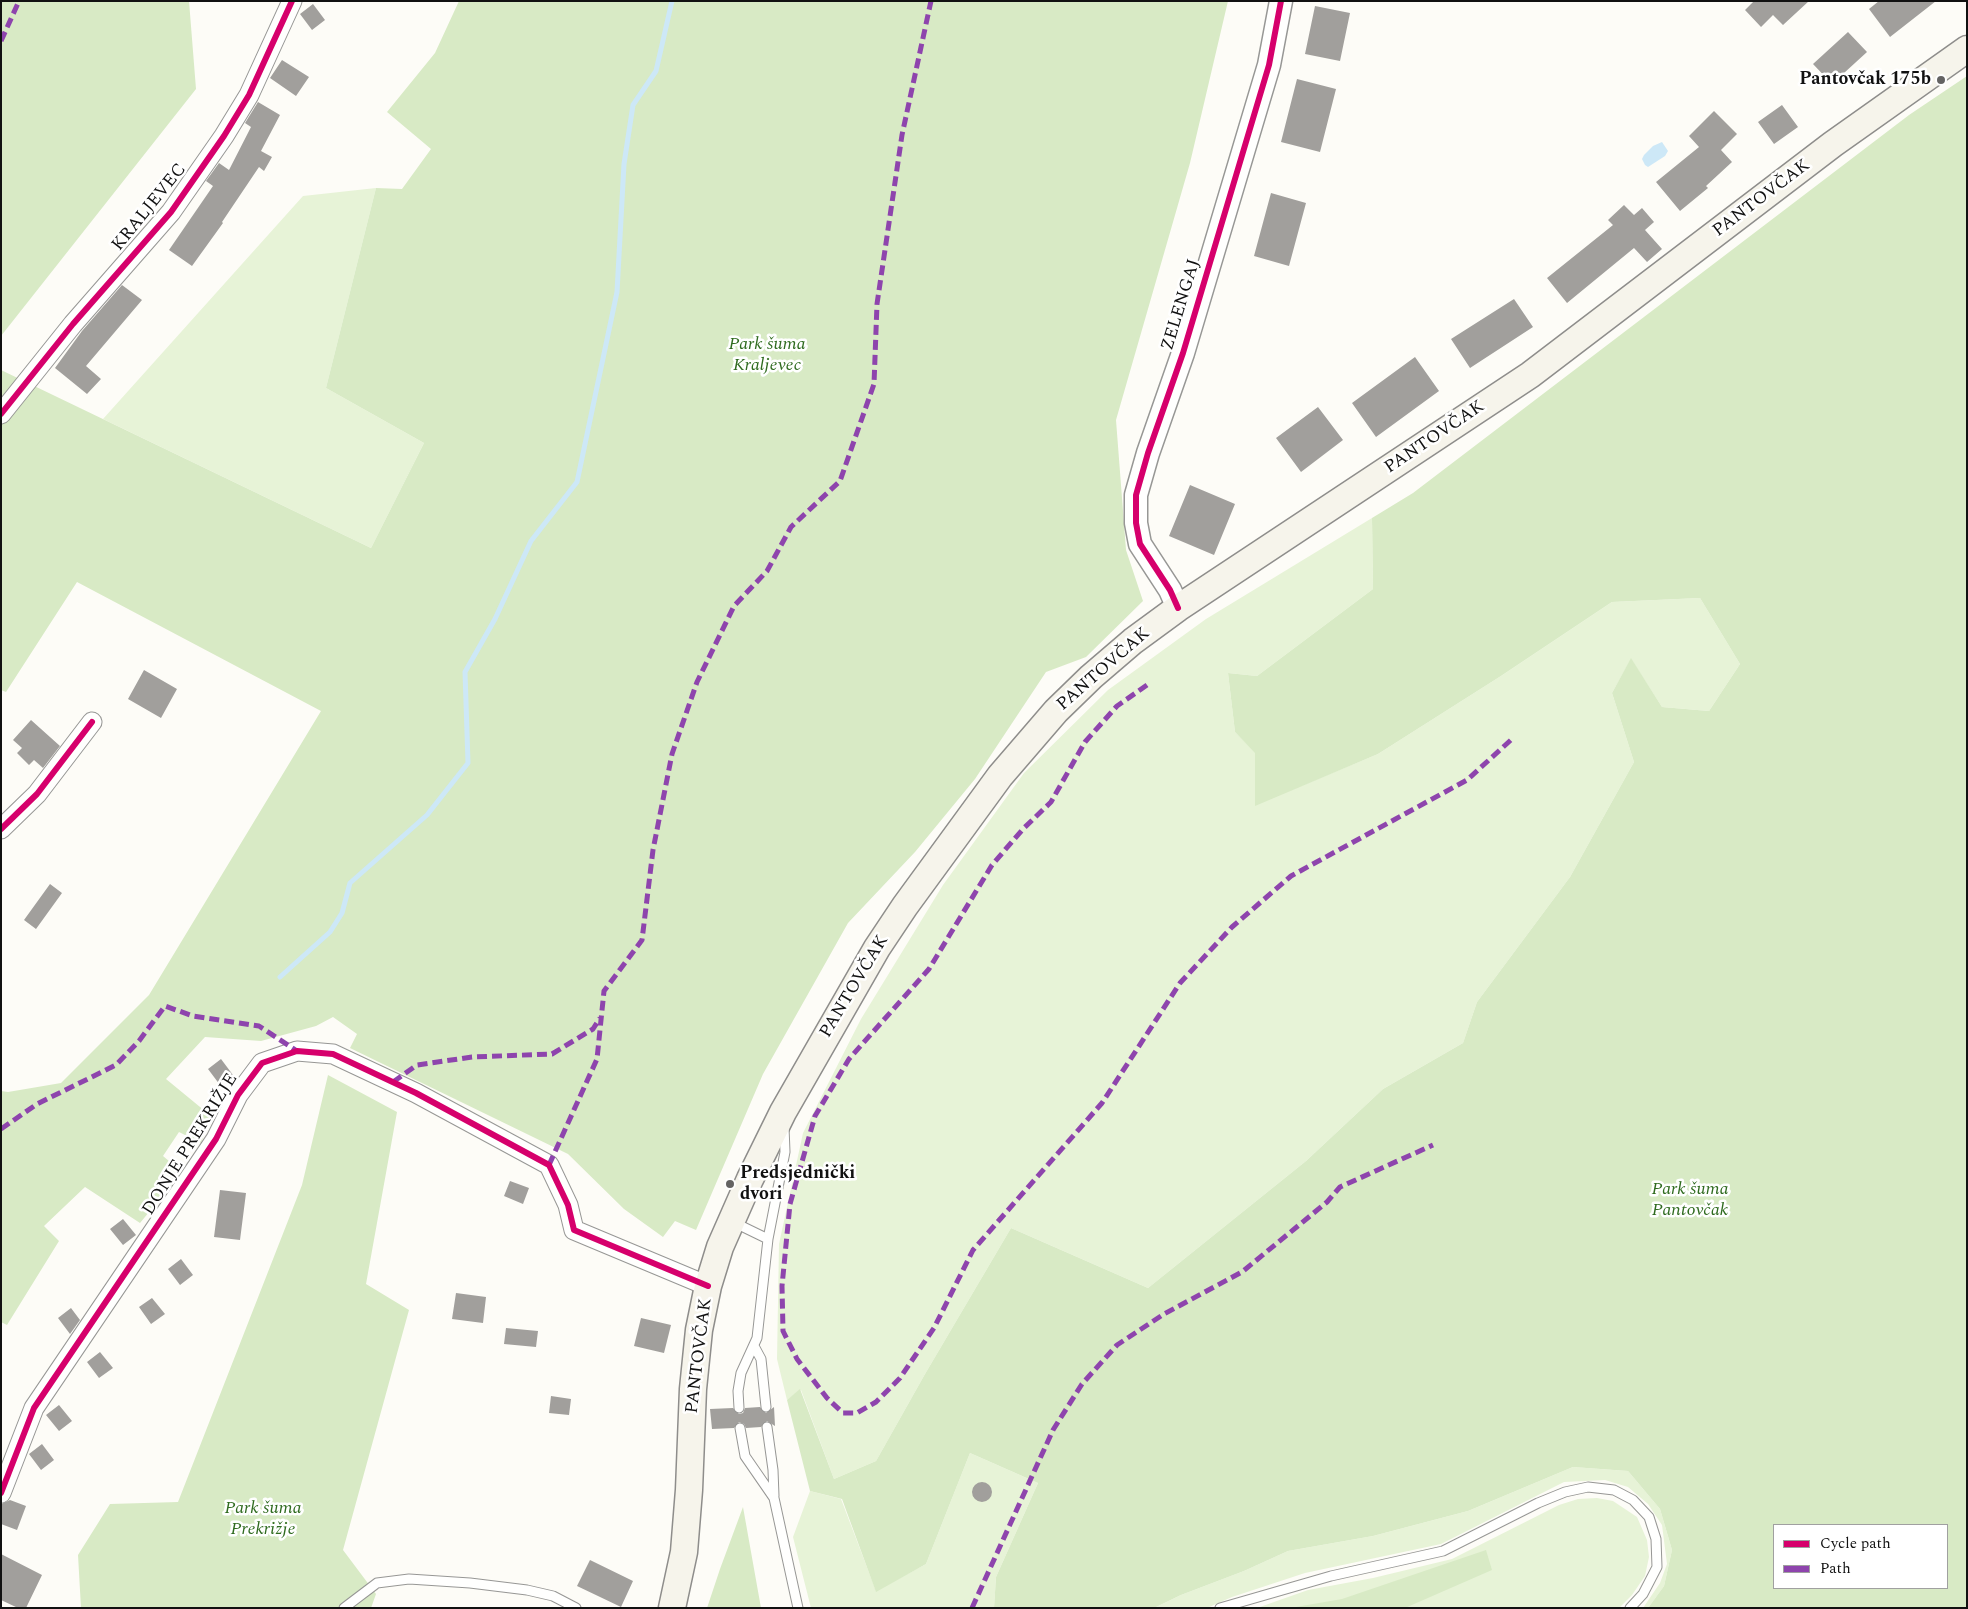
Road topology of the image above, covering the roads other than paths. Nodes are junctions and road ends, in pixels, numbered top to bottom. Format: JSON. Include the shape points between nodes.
{"nodes":[{"id":1,"x":292,"y":1,"type":"edge"},
{"id":2,"x":1281,"y":1,"type":"edge"},
{"id":3,"x":1967,"y":50,"type":"edge"},
{"id":4,"x":1,"y":414,"type":"edge"},
{"id":5,"x":1178,"y":608,"type":"junction"},
{"id":6,"x":92,"y":722,"type":"dead end"},
{"id":7,"x":1,"y":829,"type":"edge"},
{"id":8,"x":784,"y":1112,"type":"junction"},
{"id":9,"x":731,"y":1221,"type":"junction"},
{"id":10,"x":768,"y":1239,"type":"junction"},
{"id":11,"x":708,"y":1286,"type":"junction"},
{"id":12,"x":754,"y":1346,"type":"junction"},
{"id":13,"x":766,"y":1407,"type":"dead end"},
{"id":14,"x":739,"y":1408,"type":"dead end"},
{"id":15,"x":767,"y":1426,"type":"dead end"},
{"id":16,"x":740,"y":1428,"type":"dead end"},
{"id":17,"x":1,"y":1493,"type":"edge"},
{"id":18,"x":774,"y":1498,"type":"junction"},
{"id":19,"x":344,"y":1608,"type":"edge"},
{"id":20,"x":576,"y":1608,"type":"edge"},
{"id":21,"x":672,"y":1608,"type":"edge"},
{"id":22,"x":798,"y":1608,"type":"edge"},
{"id":23,"x":1220,"y":1608,"type":"edge"},
{"id":24,"x":1630,"y":1608,"type":"edge"}],
"edges":[{"from":1,"to":4,"type":"street","name":"KRALJEVEC","via":[[249,95],[171,212],[73,324]]},
{"from":2,"to":5,"type":"street","name":"ZELENGAJ","via":[[1266,74],[1183,353],[1136,495],[1140,544]]},
{"from":3,"to":5,"type":"main road","name":"PANTOVČAK","via":[[1833,144],[1530,375]]},
{"from":5,"to":8,"type":"main road","name":"PANTOVČAK","via":[[1091,677],[1056,711],[1000,776],[877,948]]},
{"from":6,"to":7,"type":"street","via":[[37,794]]},
{"from":8,"to":9,"type":"main road","name":"PANTOVČAK"},
{"from":8,"to":10,"type":"lane","via":[[785,1152]]},
{"from":9,"to":10,"type":"lane"},
{"from":9,"to":11,"type":"main road","name":"PANTOVČAK"},
{"from":10,"to":12,"type":"lane","via":[[760,1320]]},
{"from":11,"to":17,"type":"street","name":"DONJE PREKRIŽJE","via":[[574,1230],[568,1205],[549,1165],[416,1093],[333,1054],[296,1051],[262,1063],[238,1095],[210,1147],[34,1408]]},
{"from":11,"to":21,"type":"main road","name":"PANTOVČAK","via":[[699,1330],[693,1389],[684,1552]]},
{"from":12,"to":13,"type":"lane","via":[[761,1359]]},
{"from":12,"to":14,"type":"lane","via":[[741,1373]]},
{"from":15,"to":18,"type":"lane","via":[[774,1470]]},
{"from":16,"to":18,"type":"lane","via":[[745,1456]]},
{"from":18,"to":22,"type":"lane"},
{"from":19,"to":20,"type":"lane","via":[[378,1583],[410,1579],[526,1590],[553,1596]]},
{"from":23,"to":24,"type":"lane","via":[[1331,1576],[1443,1551],[1538,1503],[1588,1487],[1614,1490],[1633,1500],[1649,1517],[1656,1539],[1658,1568],[1643,1594]]}]}
